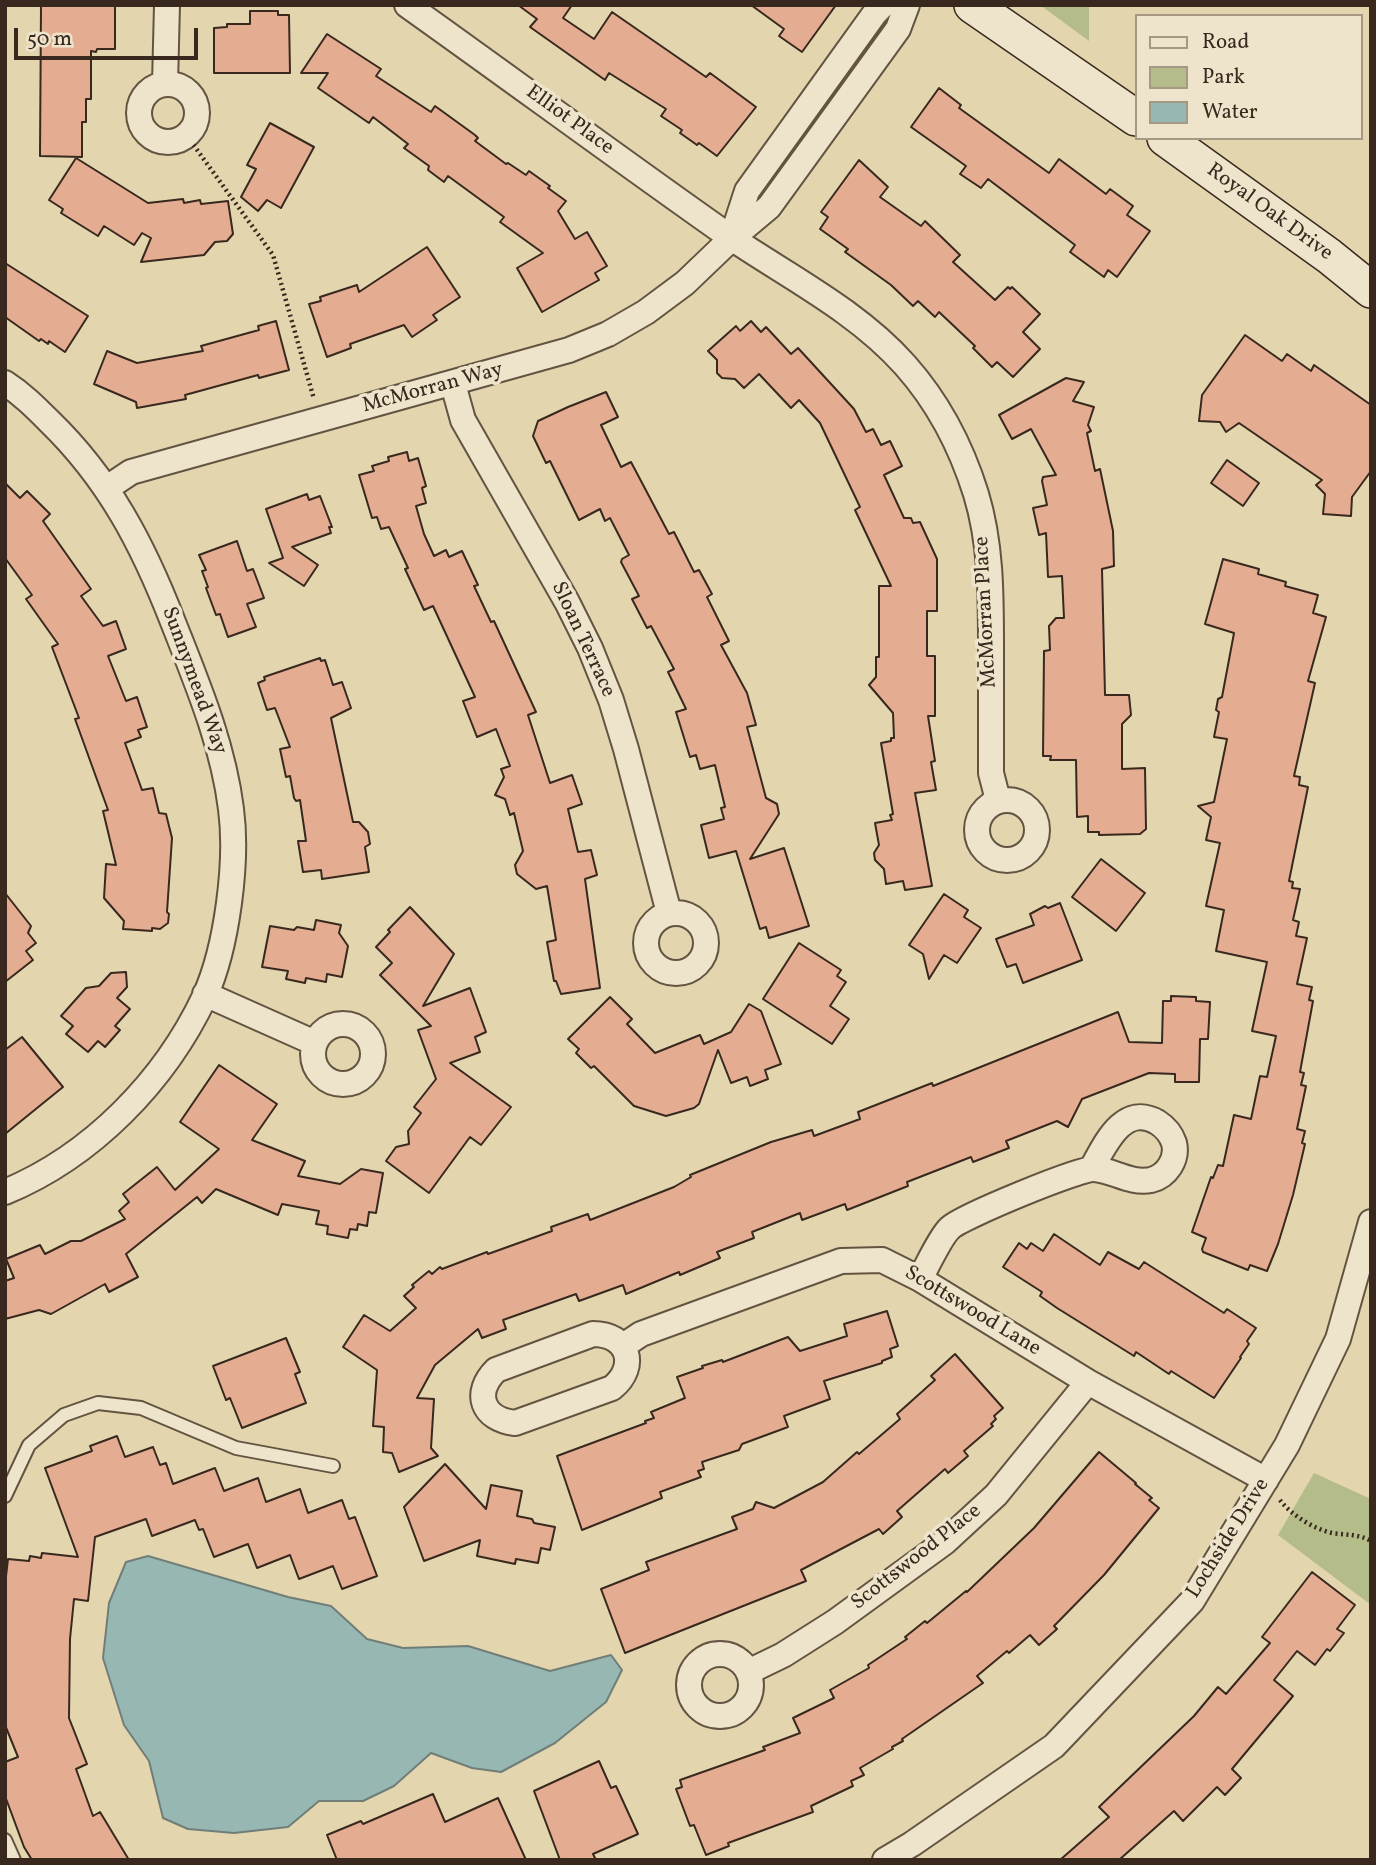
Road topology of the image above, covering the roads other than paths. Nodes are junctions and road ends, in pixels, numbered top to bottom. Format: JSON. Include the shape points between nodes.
{"nodes":[{"id":1,"x":167,"y":5,"type":"edge"},
{"id":2,"x":407,"y":5,"type":"edge"},
{"id":3,"x":883,"y":5,"type":"edge"},
{"id":4,"x":907,"y":5,"type":"edge"},
{"id":5,"x":972,"y":5,"type":"edge"},
{"id":6,"x":165,"y":84,"type":"junction"},
{"id":7,"x":1134,"y":117,"type":"edge"},
{"id":8,"x":1168,"y":140,"type":"edge"},
{"id":9,"x":732,"y":238,"type":"junction"},
{"id":10,"x":1371,"y":290,"type":"edge"},
{"id":11,"x":5,"y":383,"type":"edge"},
{"id":12,"x":453,"y":384,"type":"junction"},
{"id":13,"x":107,"y":488,"type":"junction"},
{"id":14,"x":998,"y":800,"type":"dead end"},
{"id":15,"x":669,"y":913,"type":"dead end"},
{"id":16,"x":205,"y":995,"type":"junction"},
{"id":17,"x":315,"y":1043,"type":"dead end"},
{"id":18,"x":1092,"y":1168,"type":"dead end"},
{"id":19,"x":5,"y":1192,"type":"edge"},
{"id":20,"x":1371,"y":1222,"type":"edge"},
{"id":21,"x":920,"y":1279,"type":"junction"},
{"id":22,"x":622,"y":1346,"type":"junction"},
{"id":23,"x":1088,"y":1382,"type":"junction"},
{"id":24,"x":333,"y":1466,"type":"dead end"},
{"id":25,"x":1266,"y":1479,"type":"junction"},
{"id":26,"x":5,"y":1496,"type":"edge"},
{"id":27,"x":748,"y":1672,"type":"dead end"},
{"id":28,"x":5,"y":1840,"type":"edge"},
{"id":29,"x":14,"y":1860,"type":"edge"},
{"id":30,"x":886,"y":1860,"type":"edge"}],
"edges":[{"from":1,"to":6,"type":"street"},
{"from":2,"to":9,"type":"street","name":"Elliot Place"},
{"from":3,"to":9,"type":"street","name":"McMorran Way","via":[[747,191]]},
{"from":4,"to":9,"type":"street","name":"McMorran Way","via":[[898,29],[769,207]]},
{"from":5,"to":7,"type":"main road"},
{"from":6,"to":6,"type":"street","via":[[183,88],[195,102],[196,121],[187,136],[168,143],[150,137],[138,110],[147,92]]},
{"from":8,"to":10,"type":"main road","name":"Royal Oak Drive"},
{"from":9,"to":12,"type":"street","name":"McMorran Way","via":[[685,283],[608,334]]},
{"from":9,"to":14,"type":"street","name":"McMorran Place","via":[[832,304],[903,363],[932,398],[960,450],[986,539],[991,773]]},
{"from":11,"to":13,"type":"street","name":"Sunnymead Way","via":[[69,441]]},
{"from":12,"to":13,"type":"street","name":"McMorran Way","via":[[131,472]]},
{"from":12,"to":15,"type":"street","name":"Sloan Terrace","via":[[463,421],[568,602],[611,700]]},
{"from":13,"to":16,"type":"street","name":"Sunnymead Way","via":[[157,582],[220,748],[231,810],[232,872],[225,930]]},
{"from":16,"to":17,"type":"street"},
{"from":16,"to":19,"type":"street","name":"Sunnymead Way","via":[[174,1051],[114,1121],[76,1154]]},
{"from":18,"to":21,"type":"street","via":[[982,1209],[949,1228]]},
{"from":20,"to":25,"type":"street","name":"Lochside Drive","via":[[1338,1339]]},
{"from":21,"to":22,"type":"street","name":"Scottswood Lane","via":[[883,1259],[841,1261],[641,1334]]},
{"from":21,"to":23,"type":"street","name":"Scottswood Lane"},
{"from":22,"to":22,"type":"street","via":[[614,1338],[593,1334],[496,1370],[483,1391],[485,1404],[502,1422],[515,1423],[612,1388],[627,1369]]},
{"from":23,"to":25,"type":"street","name":"Scottswood Lane"},
{"from":23,"to":27,"type":"street","name":"Scottswood Place","via":[[996,1495],[945,1542],[835,1622]]},
{"from":24,"to":26,"type":"lane","via":[[236,1448],[141,1408],[98,1403],[64,1415],[29,1445]]},
{"from":25,"to":30,"type":"street","name":"Lochside Drive","via":[[1192,1601],[1054,1746]]},
{"from":28,"to":29,"type":"lane"}]}
